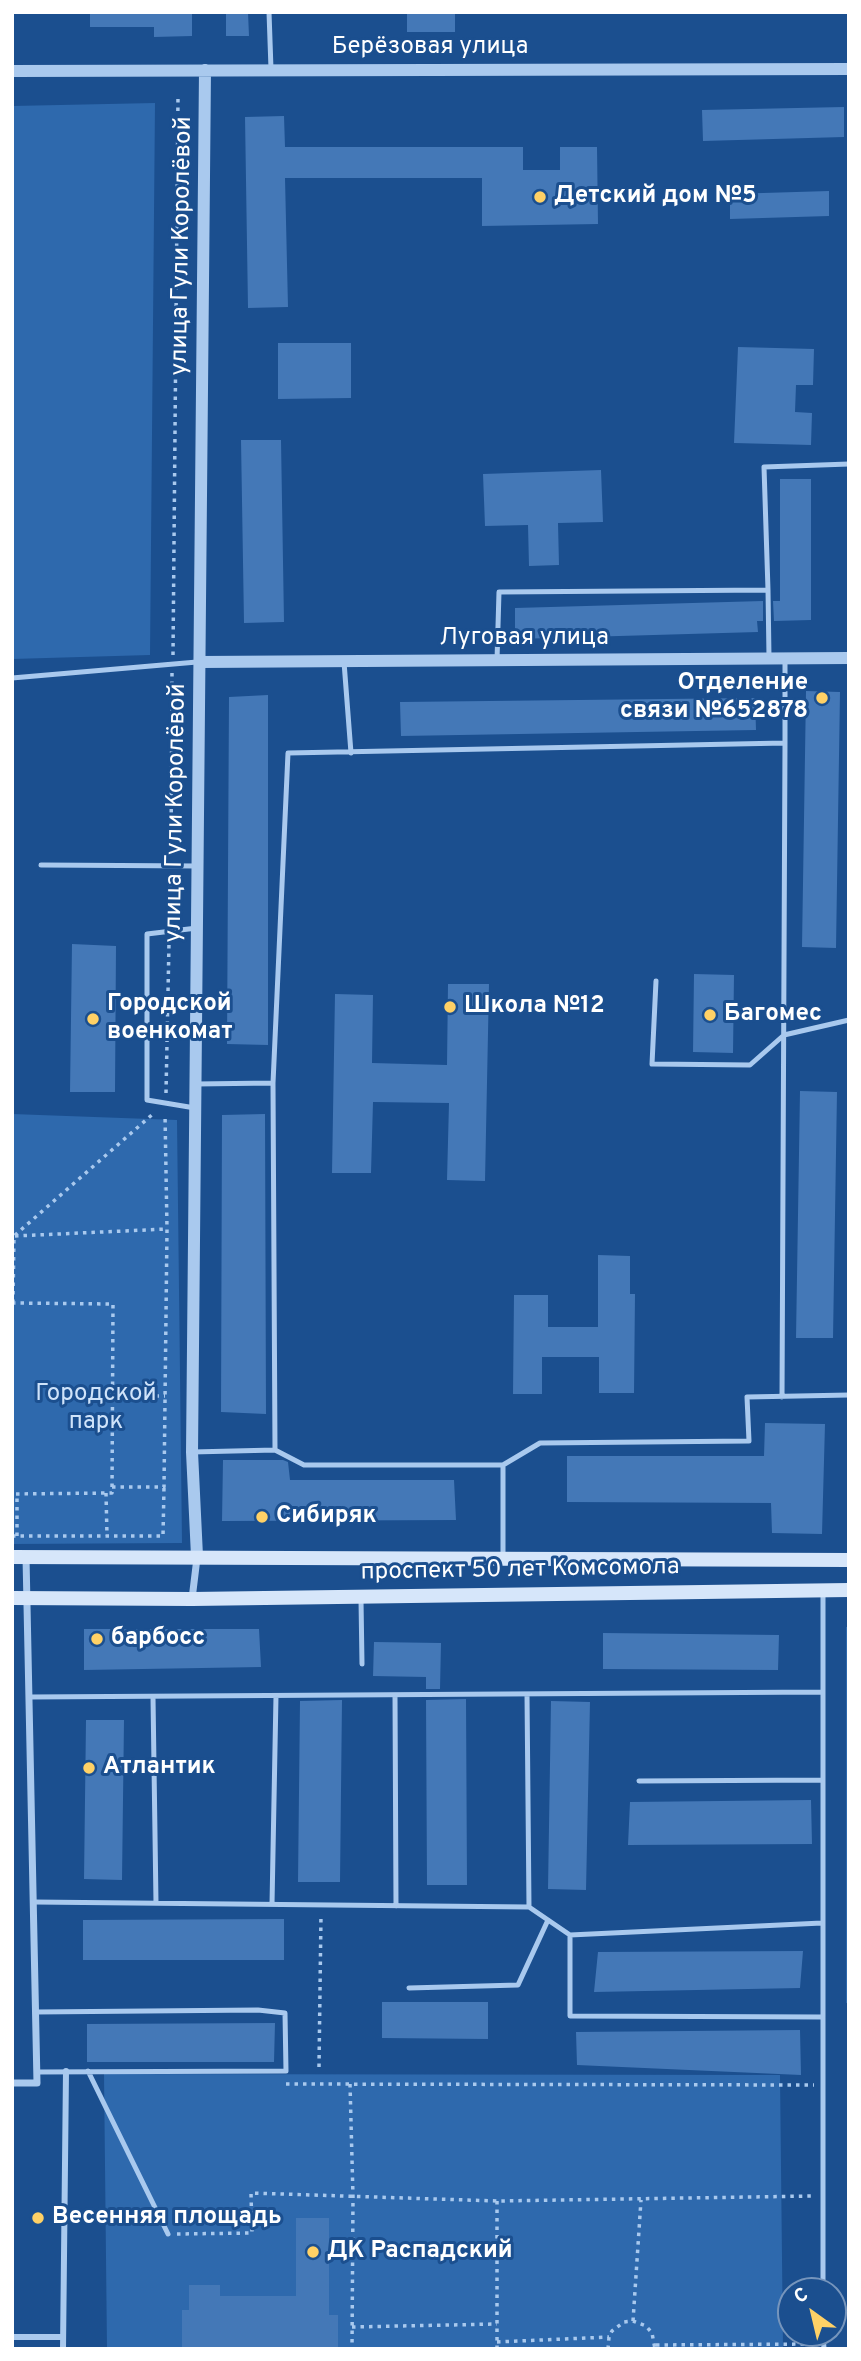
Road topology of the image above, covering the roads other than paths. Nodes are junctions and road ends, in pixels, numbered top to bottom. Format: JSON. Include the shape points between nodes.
{"nodes":[{"id":1,"x":269,"y":12,"type":"edge"},
{"id":2,"x":271,"y":69,"type":"junction"},
{"id":3,"x":849,"y":69,"type":"edge"},
{"id":4,"x":205,"y":70,"type":"junction"},
{"id":5,"x":12,"y":71,"type":"edge"},
{"id":6,"x":849,"y":464,"type":"edge"},
{"id":7,"x":768,"y":590,"type":"junction"},
{"id":8,"x":849,"y":658,"type":"edge"},
{"id":9,"x":769,"y":659,"type":"junction"},
{"id":10,"x":785,"y":659,"type":"junction"},
{"id":11,"x":344,"y":660,"type":"junction"},
{"id":12,"x":498,"y":660,"type":"junction"},
{"id":13,"x":200,"y":662,"type":"junction"},
{"id":14,"x":12,"y":678,"type":"edge"},
{"id":15,"x":785,"y":743,"type":"junction"},
{"id":16,"x":351,"y":753,"type":"junction"},
{"id":17,"x":41,"y":865,"type":"dead end"},
{"id":18,"x":198,"y":866,"type":"junction"},
{"id":19,"x":197,"y":928,"type":"junction"},
{"id":20,"x":656,"y":981,"type":"dead end"},
{"id":21,"x":849,"y":1020,"type":"edge"},
{"id":22,"x":784,"y":1035,"type":"junction"},
{"id":23,"x":273,"y":1083,"type":"junction"},
{"id":24,"x":196,"y":1084,"type":"junction"},
{"id":25,"x":195,"y":1108,"type":"junction"},
{"id":26,"x":849,"y":1395,"type":"edge"},
{"id":27,"x":782,"y":1397,"type":"junction"},
{"id":28,"x":275,"y":1450,"type":"junction"},
{"id":29,"x":192,"y":1452,"type":"junction"},
{"id":30,"x":503,"y":1465,"type":"junction"},
{"id":31,"x":197,"y":1556,"type":"junction"},
{"id":32,"x":19,"y":1557,"type":"edge"},
{"id":33,"x":503,"y":1560,"type":"junction"},
{"id":34,"x":849,"y":1560,"type":"edge"},
{"id":35,"x":823,"y":1590,"type":"junction"},
{"id":36,"x":849,"y":1590,"type":"edge"},
{"id":37,"x":28,"y":1597,"type":"junction"},
{"id":38,"x":361,"y":1597,"type":"junction"},
{"id":39,"x":12,"y":1598,"type":"edge"},
{"id":40,"x":192,"y":1599,"type":"junction"},
{"id":41,"x":362,"y":1664,"type":"dead end"},
{"id":42,"x":822,"y":1692,"type":"junction"},
{"id":43,"x":527,"y":1694,"type":"junction"},
{"id":44,"x":395,"y":1695,"type":"junction"},
{"id":45,"x":276,"y":1696,"type":"junction"},
{"id":46,"x":30,"y":1697,"type":"junction"},
{"id":47,"x":153,"y":1697,"type":"junction"},
{"id":48,"x":822,"y":1780,"type":"junction"},
{"id":49,"x":639,"y":1781,"type":"dead end"},
{"id":50,"x":34,"y":1902,"type":"junction"},
{"id":51,"x":156,"y":1903,"type":"junction"},
{"id":52,"x":272,"y":1904,"type":"junction"},
{"id":53,"x":396,"y":1906,"type":"junction"},
{"id":54,"x":529,"y":1907,"type":"junction"},
{"id":55,"x":548,"y":1920,"type":"junction"},
{"id":56,"x":822,"y":1923,"type":"junction"},
{"id":57,"x":570,"y":1935,"type":"junction"},
{"id":58,"x":409,"y":1988,"type":"dead end"},
{"id":59,"x":36,"y":2012,"type":"junction"},
{"id":60,"x":823,"y":2017,"type":"junction"},
{"id":61,"x":37,"y":2071,"type":"junction"},
{"id":62,"x":66,"y":2071,"type":"junction"},
{"id":63,"x":88,"y":2071,"type":"junction"},
{"id":64,"x":12,"y":2083,"type":"edge"},
{"id":65,"x":168,"y":2234,"type":"road end"},
{"id":66,"x":823,"y":2277,"type":"edge"},
{"id":67,"x":12,"y":2337,"type":"edge"},
{"id":68,"x":63,"y":2337,"type":"junction"},
{"id":69,"x":63,"y":2349,"type":"edge"}],
"edges":[{"from":1,"to":2,"type":"lane"},
{"from":2,"to":3,"type":"street","name":"Берёзовая улица"},
{"from":2,"to":4,"type":"street","name":"Берёзовая улица"},
{"from":4,"to":5,"type":"street","name":"Берёзовая улица"},
{"from":4,"to":13,"type":"street","name":"улица Гули Королёвой"},
{"from":6,"to":7,"type":"lane","via":[[764,467]]},
{"from":7,"to":9,"type":"lane"},
{"from":7,"to":12,"type":"lane","via":[[499,592]]},
{"from":8,"to":10,"type":"street","name":"Луговая улица"},
{"from":9,"to":10,"type":"street","name":"Луговая улица"},
{"from":9,"to":12,"type":"street","name":"Луговая улица"},
{"from":10,"to":15,"type":"lane"},
{"from":11,"to":12,"type":"street","name":"Луговая улица"},
{"from":11,"to":13,"type":"street","name":"Луговая улица"},
{"from":11,"to":16,"type":"lane"},
{"from":13,"to":14,"type":"lane"},
{"from":13,"to":18,"type":"street","name":"улица Гули Королёвой"},
{"from":15,"to":16,"type":"lane"},
{"from":15,"to":22,"type":"lane"},
{"from":16,"to":23,"type":"lane","via":[[288,753]]},
{"from":17,"to":18,"type":"lane"},
{"from":18,"to":19,"type":"street","name":"улица Гули Королёвой"},
{"from":19,"to":24,"type":"street","name":"улица Гули Королёвой"},
{"from":19,"to":25,"type":"lane","via":[[147,934],[146,1100]]},
{"from":20,"to":22,"type":"lane","via":[[652,1064],[750,1065]]},
{"from":21,"to":22,"type":"lane"},
{"from":22,"to":27,"type":"lane"},
{"from":23,"to":24,"type":"lane"},
{"from":23,"to":28,"type":"lane"},
{"from":24,"to":25,"type":"street","name":"улица Гули Королёвой"},
{"from":25,"to":29,"type":"street","name":"улица Гули Королёвой"},
{"from":26,"to":27,"type":"lane"},
{"from":27,"to":30,"type":"lane","via":[[747,1396],[749,1441],[540,1443]]},
{"from":28,"to":29,"type":"lane"},
{"from":28,"to":30,"type":"lane","via":[[304,1465]]},
{"from":29,"to":31,"type":"street","name":"улица Гули Королёвой"},
{"from":30,"to":33,"type":"lane"},
{"from":31,"to":32,"type":"main road","name":"проспект 50 лет Комсомола"},
{"from":31,"to":33,"type":"main road","name":"проспект 50 лет Комсомола"},
{"from":31,"to":40,"type":"street"},
{"from":32,"to":37,"type":"street","name":"проспект 50 лет Комсомола"},
{"from":33,"to":34,"type":"main road","name":"проспект 50 лет Комсомола"},
{"from":35,"to":36,"type":"main road","name":"проспект 50 лет Комсомола"},
{"from":35,"to":38,"type":"main road","name":"проспект 50 лет Комсомола"},
{"from":35,"to":42,"type":"lane"},
{"from":37,"to":39,"type":"main road","name":"проспект 50 лет Комсомола"},
{"from":37,"to":40,"type":"main road","name":"проспект 50 лет Комсомола"},
{"from":37,"to":46,"type":"street"},
{"from":38,"to":40,"type":"main road","name":"проспект 50 лет Комсомола"},
{"from":38,"to":41,"type":"lane"},
{"from":42,"to":43,"type":"lane"},
{"from":42,"to":48,"type":"lane"},
{"from":43,"to":44,"type":"lane"},
{"from":43,"to":54,"type":"lane"},
{"from":44,"to":45,"type":"lane"},
{"from":44,"to":53,"type":"lane"},
{"from":45,"to":47,"type":"lane"},
{"from":45,"to":52,"type":"lane"},
{"from":46,"to":47,"type":"lane"},
{"from":46,"to":50,"type":"street"},
{"from":47,"to":51,"type":"lane"},
{"from":48,"to":49,"type":"lane"},
{"from":48,"to":56,"type":"lane"},
{"from":50,"to":51,"type":"lane"},
{"from":50,"to":59,"type":"street"},
{"from":51,"to":52,"type":"lane"},
{"from":52,"to":53,"type":"lane"},
{"from":53,"to":54,"type":"lane"},
{"from":54,"to":55,"type":"lane"},
{"from":55,"to":57,"type":"lane"},
{"from":55,"to":58,"type":"lane","via":[[518,1985]]},
{"from":56,"to":57,"type":"lane"},
{"from":56,"to":60,"type":"lane"},
{"from":57,"to":60,"type":"lane","via":[[570,2016]]},
{"from":59,"to":61,"type":"street"},
{"from":59,"to":63,"type":"lane","via":[[285,2013],[286,2071]]},
{"from":60,"to":66,"type":"lane"},
{"from":61,"to":62,"type":"lane"},
{"from":61,"to":64,"type":"street","via":[[37,2083]]},
{"from":62,"to":63,"type":"lane"},
{"from":62,"to":68,"type":"street"},
{"from":63,"to":65,"type":"lane"},
{"from":67,"to":68,"type":"street"},
{"from":68,"to":69,"type":"street"}]}
